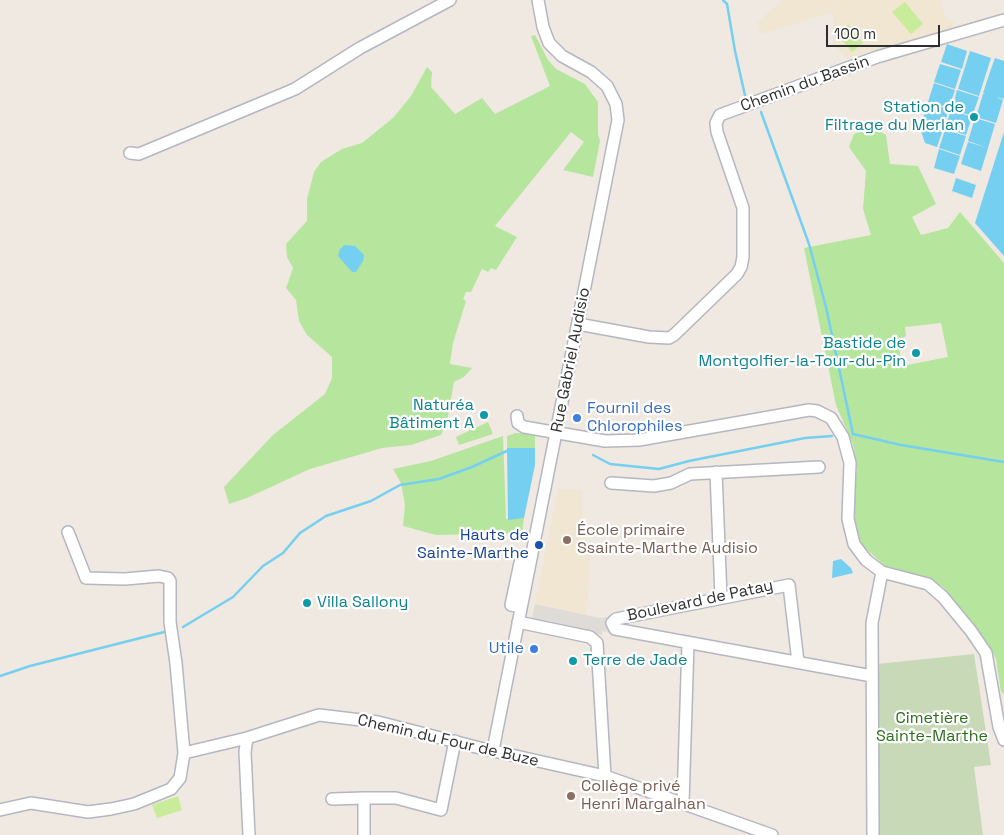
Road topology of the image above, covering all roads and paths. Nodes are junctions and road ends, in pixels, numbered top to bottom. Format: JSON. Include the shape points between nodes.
{"nodes":[{"id":1,"x":450,"y":0,"type":"edge"},
{"id":2,"x":538,"y":0,"type":"edge"},
{"id":3,"x":1004,"y":20,"type":"edge"},
{"id":4,"x":130,"y":154,"type":"dead end"},
{"id":5,"x":578,"y":324,"type":"junction"},
{"id":6,"x":517,"y":416,"type":"dead end"},
{"id":7,"x":557,"y":433,"type":"junction"},
{"id":8,"x":819,"y":467,"type":"dead end"},
{"id":9,"x":716,"y":472,"type":"junction"},
{"id":10,"x":611,"y":483,"type":"dead end"},
{"id":11,"x":68,"y":532,"type":"dead end"},
{"id":12,"x":520,"y":563,"type":"dead end"},
{"id":13,"x":882,"y":572,"type":"junction"},
{"id":14,"x":721,"y":597,"type":"junction"},
{"id":15,"x":521,"y":607,"type":"junction"},
{"id":16,"x":518,"y":622,"type":"junction"},
{"id":17,"x":688,"y":642,"type":"junction"},
{"id":18,"x":798,"y":662,"type":"junction"},
{"id":19,"x":872,"y":676,"type":"junction"},
{"id":20,"x":247,"y":738,"type":"junction"},
{"id":21,"x":1004,"y":740,"type":"edge"},
{"id":22,"x":454,"y":741,"type":"junction"},
{"id":23,"x":492,"y":750,"type":"junction"},
{"id":24,"x":184,"y":753,"type":"junction"},
{"id":25,"x":605,"y":776,"type":"junction"},
{"id":26,"x":364,"y":798,"type":"junction"},
{"id":27,"x":332,"y":799,"type":"dead end"},
{"id":28,"x":683,"y":803,"type":"junction"},
{"id":29,"x":0,"y":810,"type":"edge"},
{"id":30,"x":249,"y":835,"type":"edge"},
{"id":31,"x":364,"y":835,"type":"edge"},
{"id":32,"x":772,"y":835,"type":"edge"},
{"id":33,"x":873,"y":835,"type":"edge"}],
"edges":[{"from":1,"to":4,"type":"street","via":[[360,48],[296,89],[138,154]]},
{"from":2,"to":5,"type":"street","name":"Rue Gabriel Audisio","via":[[549,43],[562,56],[600,79],[618,110],[618,128]]},
{"from":3,"to":5,"type":"street","name":"Chemin du Bassin","via":[[878,57],[720,115],[716,123],[717,132],[743,208],[743,257],[738,274],[669,338]]},
{"from":5,"to":7,"type":"street","name":"Rue Gabriel Audisio"},
{"from":6,"to":7,"type":"street","via":[[518,423],[524,427]]},
{"from":7,"to":13,"type":"street","via":[[605,441],[639,440],[817,411],[831,418],[843,436],[851,474],[848,519],[854,544],[866,560]]},
{"from":7,"to":15,"type":"street","name":"Rue Gabriel Audisio"},
{"from":8,"to":9,"type":"street"},
{"from":9,"to":10,"type":"street","via":[[690,474],[664,485]]},
{"from":9,"to":14,"type":"street"},
{"from":11,"to":24,"type":"street","via":[[86,578],[116,580],[160,576],[170,581],[170,622]]},
{"from":12,"to":15,"type":"street","via":[[511,605]]},
{"from":13,"to":19,"type":"street","via":[[872,623]]},
{"from":13,"to":21,"type":"street","via":[[928,584],[944,597],[983,647]]},
{"from":14,"to":17,"type":"street","name":"Boulevard de Patay","via":[[616,619],[612,623],[615,628]]},
{"from":14,"to":18,"type":"street","name":"Boulevard de Patay","via":[[789,585]]},
{"from":15,"to":16,"type":"street","name":"Rue Gabriel Audisio"},
{"from":16,"to":23,"type":"street","name":"Rue Gabriel Audisio"},
{"from":16,"to":25,"type":"street","via":[[590,637],[599,646]]},
{"from":17,"to":18,"type":"street"},
{"from":17,"to":28,"type":"street"},
{"from":18,"to":19,"type":"street"},
{"from":19,"to":33,"type":"street"},
{"from":20,"to":22,"type":"street","name":"Chemin du Four de Buze","via":[[319,715],[333,715],[378,722]]},
{"from":20,"to":24,"type":"street","name":"Chemin du Four de Buze"},
{"from":20,"to":30,"type":"street"},
{"from":22,"to":23,"type":"street","name":"Chemin du Four de Buze"},
{"from":22,"to":26,"type":"street","via":[[441,810],[396,798]]},
{"from":23,"to":25,"type":"street","name":"Chemin du Four de Buze"},
{"from":24,"to":29,"type":"street","via":[[180,778],[171,789],[134,804],[88,812],[31,803]]},
{"from":25,"to":28,"type":"street","name":"Chemin du Four de Buze"},
{"from":26,"to":27,"type":"street"},
{"from":26,"to":31,"type":"street"},
{"from":28,"to":32,"type":"street","name":"Chemin du Four de Buze"}]}
